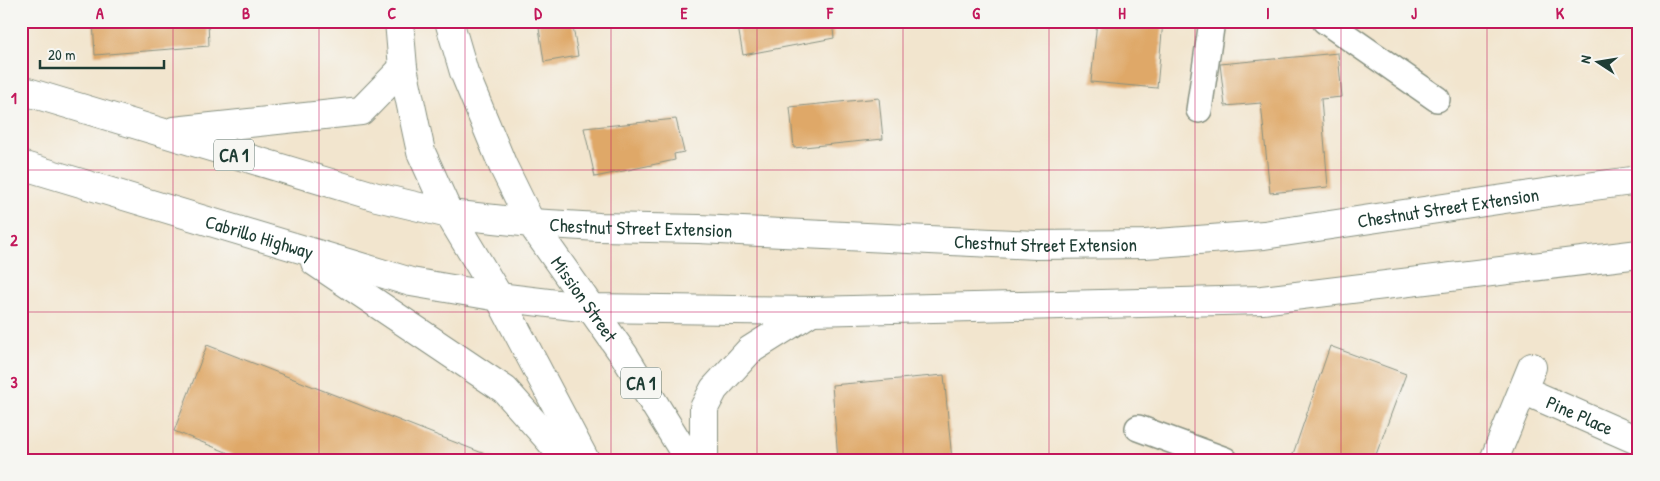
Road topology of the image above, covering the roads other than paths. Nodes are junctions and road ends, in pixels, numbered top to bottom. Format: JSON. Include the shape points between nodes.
{"nodes":[{"id":1,"x":399,"y":21,"type":"edge"},
{"id":2,"x":449,"y":21,"type":"edge"},
{"id":3,"x":1212,"y":21,"type":"edge"},
{"id":4,"x":1325,"y":21,"type":"edge"},
{"id":5,"x":403,"y":68,"type":"junction"},
{"id":6,"x":21,"y":90,"type":"edge"},
{"id":7,"x":1437,"y":99,"type":"dead end"},
{"id":8,"x":1199,"y":110,"type":"dead end"},
{"id":9,"x":160,"y":133,"type":"junction"},
{"id":10,"x":21,"y":165,"type":"edge"},
{"id":11,"x":1639,"y":180,"type":"edge"},
{"id":12,"x":449,"y":214,"type":"junction"},
{"id":13,"x":531,"y":223,"type":"junction"},
{"id":14,"x":293,"y":247,"type":"junction"},
{"id":15,"x":1639,"y":254,"type":"edge"},
{"id":16,"x":499,"y":297,"type":"junction"},
{"id":17,"x":590,"y":308,"type":"junction"},
{"id":18,"x":812,"y":311,"type":"junction"},
{"id":19,"x":1138,"y":428,"type":"dead end"},
{"id":20,"x":1639,"y":440,"type":"edge"},
{"id":21,"x":567,"y":460,"type":"edge"},
{"id":22,"x":585,"y":460,"type":"edge"},
{"id":23,"x":689,"y":460,"type":"edge"},
{"id":24,"x":704,"y":460,"type":"edge"},
{"id":25,"x":1225,"y":460,"type":"edge"},
{"id":26,"x":1494,"y":460,"type":"edge"}],
"edges":[{"from":1,"to":5,"type":"main road"},
{"from":2,"to":13,"type":"main road","name":"Mission Street","via":[[468,81],[502,166]]},
{"from":3,"to":8,"type":"lane"},
{"from":4,"to":7,"type":"lane"},
{"from":5,"to":9,"type":"main road","via":[[361,111]]},
{"from":5,"to":12,"type":"main road","via":[[421,152]]},
{"from":6,"to":9,"type":"main road","number":"CA 1"},
{"from":9,"to":12,"type":"main road","number":"CA 1","via":[[377,197]]},
{"from":10,"to":14,"type":"main road","name":"Cabrillo Highway"},
{"from":11,"to":13,"type":"main road","name":"Chestnut Street Extension","via":[[1264,235],[1145,244],[1036,246],[699,228]]},
{"from":12,"to":13,"type":"main road","name":"Chestnut Street Extension","number":"CA 1"},
{"from":12,"to":16,"type":"main road"},
{"from":13,"to":17,"type":"main road","name":"Mission Street","number":"CA 1"},
{"from":14,"to":16,"type":"main road","name":"Cabrillo Highway","via":[[411,282]]},
{"from":14,"to":21,"type":"main road","via":[[505,390]]},
{"from":15,"to":18,"type":"main road","via":[[1262,300]]},
{"from":16,"to":17,"type":"main road"},
{"from":16,"to":22,"type":"main road"},
{"from":17,"to":18,"type":"main road"},
{"from":17,"to":23,"type":"main road","name":"Mission Street","number":"CA 1","via":[[624,355]]},
{"from":18,"to":24,"type":"main road","via":[[750,350],[714,389],[704,408]]},
{"from":19,"to":25,"type":"lane"},
{"from":20,"to":26,"type":"main road","name":"Pine Place","via":[[1527,378]]}]}
